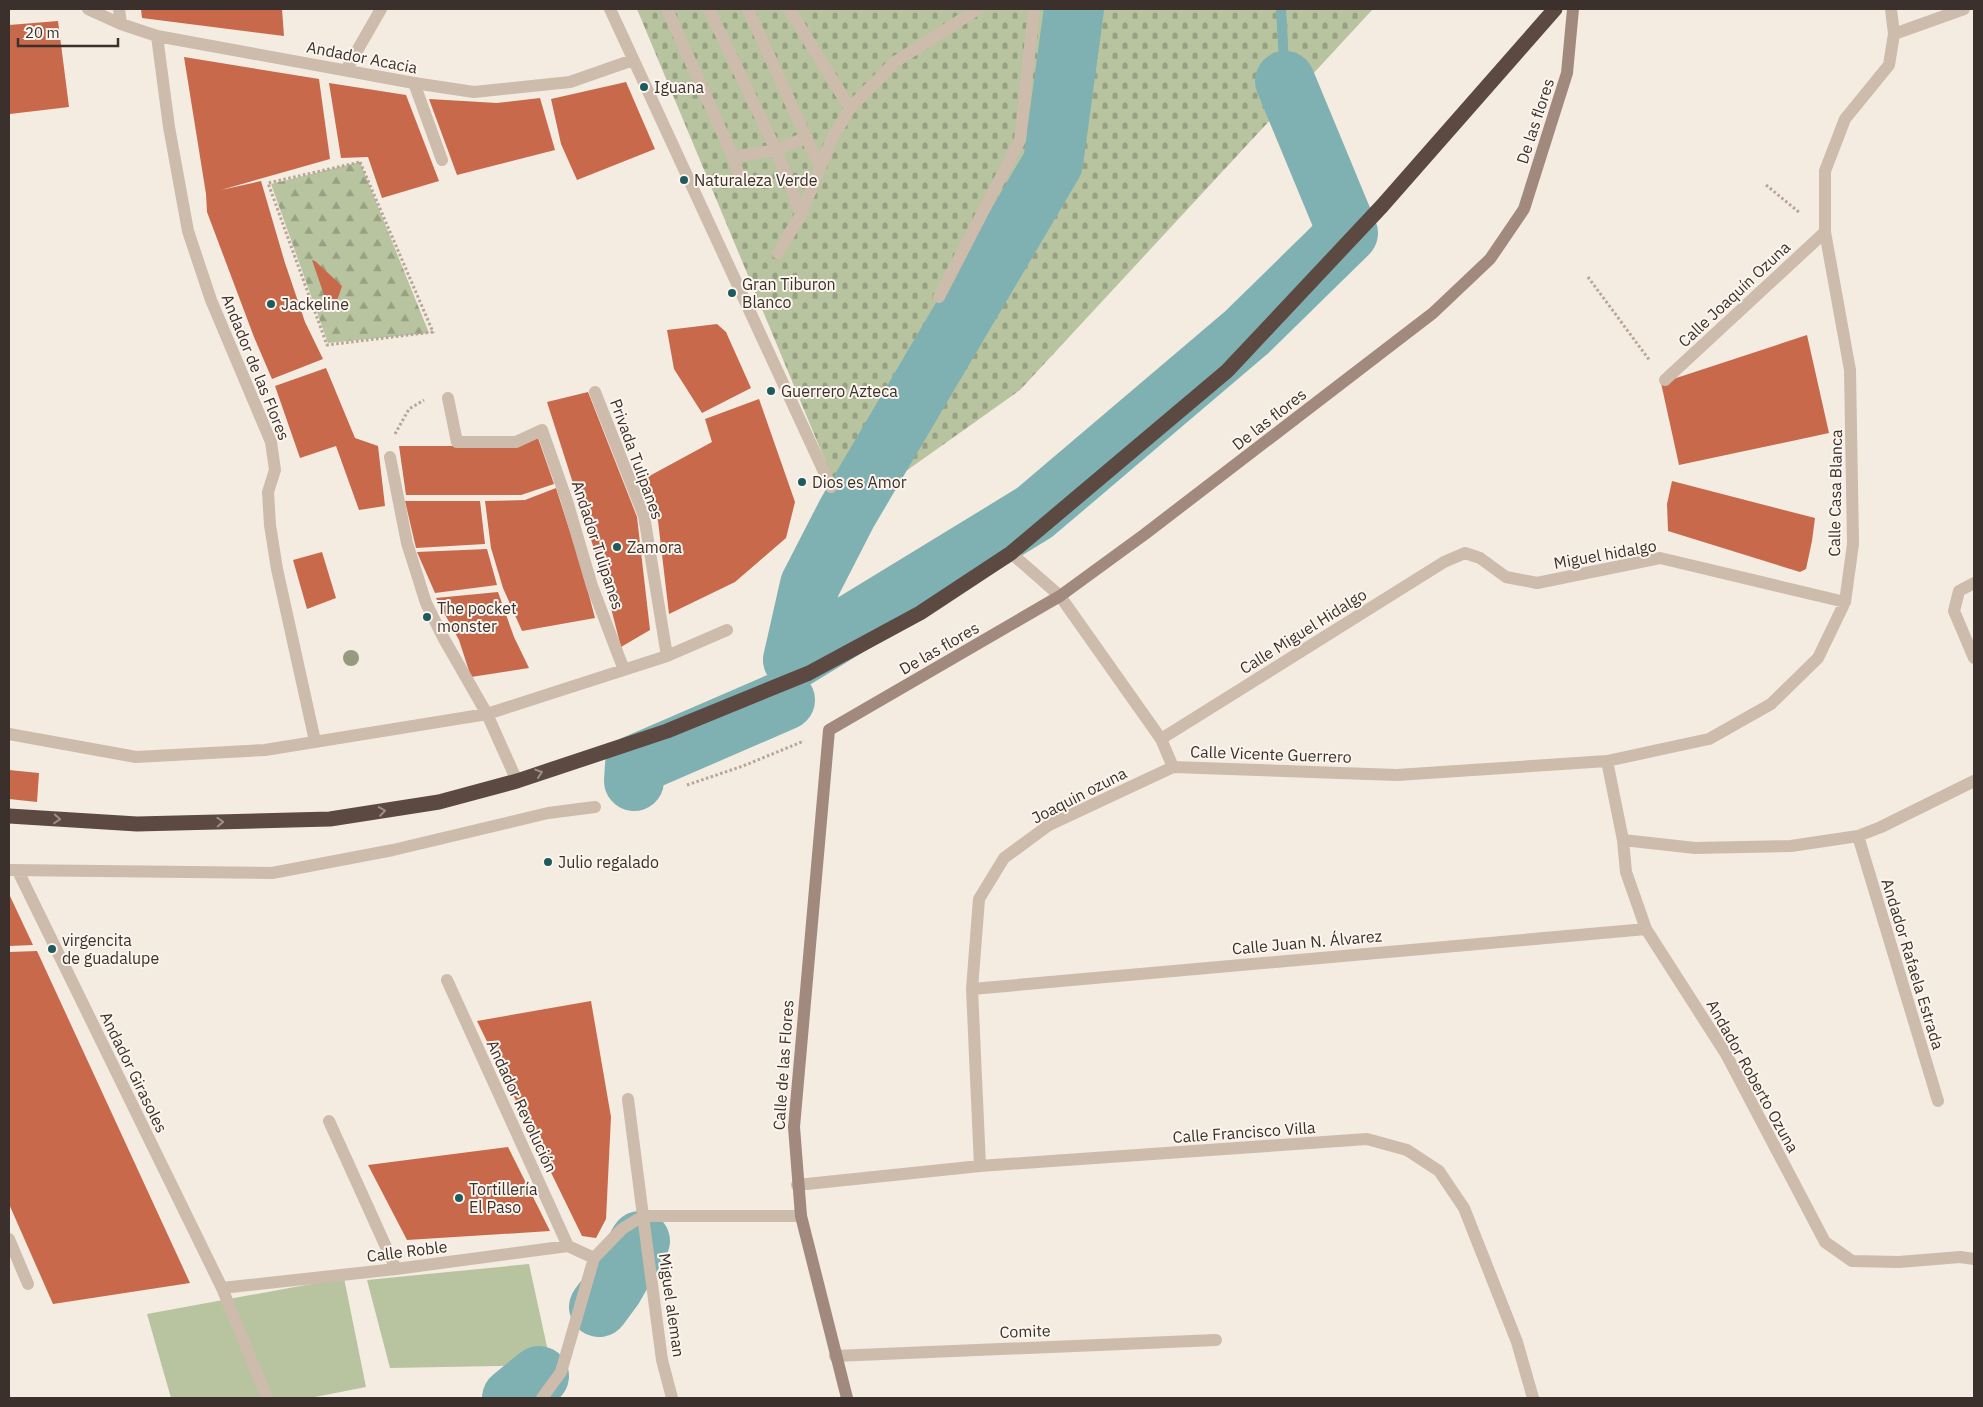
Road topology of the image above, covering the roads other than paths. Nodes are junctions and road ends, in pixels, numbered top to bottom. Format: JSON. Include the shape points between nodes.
{"nodes":[{"id":1,"x":88,"y":9,"type":"edge"},
{"id":2,"x":119,"y":9,"type":"edge"},
{"id":3,"x":382,"y":9,"type":"edge"},
{"id":4,"x":610,"y":9,"type":"edge"},
{"id":5,"x":667,"y":9,"type":"edge"},
{"id":6,"x":709,"y":9,"type":"edge"},
{"id":7,"x":748,"y":9,"type":"edge"},
{"id":8,"x":789,"y":9,"type":"edge"},
{"id":9,"x":978,"y":9,"type":"edge"},
{"id":10,"x":1034,"y":9,"type":"edge"},
{"id":11,"x":1555,"y":9,"type":"edge"},
{"id":12,"x":1573,"y":9,"type":"edge"},
{"id":13,"x":1891,"y":9,"type":"edge"},
{"id":14,"x":1964,"y":9,"type":"edge"},
{"id":15,"x":121,"y":24,"type":"junction"},
{"id":16,"x":1894,"y":34,"type":"junction"},
{"id":17,"x":157,"y":36,"type":"junction"},
{"id":18,"x":632,"y":60,"type":"junction"},
{"id":19,"x":346,"y":70,"type":"junction"},
{"id":20,"x":414,"y":83,"type":"junction"},
{"id":21,"x":850,"y":108,"type":"junction"},
{"id":22,"x":807,"y":137,"type":"junction"},
{"id":23,"x":776,"y":150,"type":"junction"},
{"id":24,"x":733,"y":157,"type":"junction"},
{"id":25,"x":442,"y":160,"type":"dead end"},
{"id":26,"x":820,"y":168,"type":"junction"},
{"id":27,"x":740,"y":179,"type":"dead end"},
{"id":28,"x":801,"y":214,"type":"junction"},
{"id":29,"x":1825,"y":232,"type":"junction"},
{"id":30,"x":778,"y":254,"type":"dead end"},
{"id":31,"x":939,"y":297,"type":"dead end"},
{"id":32,"x":1665,"y":380,"type":"road end"},
{"id":33,"x":595,"y":392,"type":"dead end"},
{"id":34,"x":448,"y":398,"type":"dead end"},
{"id":35,"x":390,"y":457,"type":"road end"},
{"id":36,"x":831,"y":487,"type":"dead end"},
{"id":37,"x":1011,"y":553,"type":"junction"},
{"id":38,"x":1464,"y":553,"type":"joint"},
{"id":39,"x":1974,"y":583,"type":"edge"},
{"id":40,"x":1060,"y":596,"type":"junction"},
{"id":41,"x":1845,"y":602,"type":"junction"},
{"id":42,"x":727,"y":630,"type":"dead end"},
{"id":43,"x":667,"y":656,"type":"junction"},
{"id":44,"x":1974,"y":658,"type":"edge"},
{"id":45,"x":624,"y":670,"type":"junction"},
{"id":46,"x":487,"y":714,"type":"junction"},
{"id":47,"x":830,"y":730,"type":"joint"},
{"id":48,"x":9,"y":734,"type":"edge"},
{"id":49,"x":1161,"y":739,"type":"junction"},
{"id":50,"x":315,"y":741,"type":"junction"},
{"id":51,"x":1607,"y":761,"type":"junction"},
{"id":52,"x":1172,"y":767,"type":"junction"},
{"id":53,"x":517,"y":781,"type":"junction"},
{"id":54,"x":1974,"y":781,"type":"edge"},
{"id":55,"x":595,"y":806,"type":"dead end"},
{"id":56,"x":9,"y":816,"type":"edge"},
{"id":57,"x":1858,"y":836,"type":"junction"},
{"id":58,"x":1623,"y":840,"type":"junction"},
{"id":59,"x":13,"y":870,"type":"edge"},
{"id":60,"x":1646,"y":928,"type":"junction"},
{"id":61,"x":446,"y":980,"type":"dead end"},
{"id":62,"x":972,"y":988,"type":"junction"},
{"id":63,"x":628,"y":1099,"type":"dead end"},
{"id":64,"x":1938,"y":1101,"type":"dead end"},
{"id":65,"x":329,"y":1121,"type":"dead end"},
{"id":66,"x":980,"y":1166,"type":"junction"},
{"id":67,"x":797,"y":1185,"type":"junction"},
{"id":68,"x":643,"y":1216,"type":"junction"},
{"id":69,"x":801,"y":1216,"type":"junction"},
{"id":70,"x":9,"y":1239,"type":"edge"},
{"id":71,"x":568,"y":1246,"type":"junction"},
{"id":72,"x":594,"y":1258,"type":"junction"},
{"id":73,"x":1974,"y":1259,"type":"edge"},
{"id":74,"x":396,"y":1269,"type":"junction"},
{"id":75,"x":28,"y":1284,"type":"dead end"},
{"id":76,"x":222,"y":1288,"type":"junction"},
{"id":77,"x":1216,"y":1340,"type":"dead end"},
{"id":78,"x":835,"y":1356,"type":"junction"},
{"id":79,"x":267,"y":1398,"type":"edge"},
{"id":80,"x":542,"y":1398,"type":"edge"},
{"id":81,"x":672,"y":1398,"type":"edge"},
{"id":82,"x":847,"y":1398,"type":"edge"},
{"id":83,"x":1533,"y":1398,"type":"edge"}],
"edges":[{"from":1,"to":15,"type":"street","name":"Andador Acacia"},
{"from":2,"to":15,"type":"street"},
{"from":3,"to":19,"type":"street"},
{"from":4,"to":18,"type":"street"},
{"from":5,"to":24,"type":"street"},
{"from":6,"to":23,"type":"street"},
{"from":7,"to":22,"type":"street"},
{"from":8,"to":21,"type":"street"},
{"from":9,"to":21,"type":"street","via":[[895,62]]},
{"from":10,"to":31,"type":"street","via":[[1020,140]]},
{"from":11,"to":37,"type":"highway","via":[[1382,206],[1227,372]]},
{"from":12,"to":40,"type":"street","name":"De las flores","via":[[1567,74],[1524,209],[1490,259],[1433,313]]},
{"from":13,"to":16,"type":"street"},
{"from":14,"to":16,"type":"street"},
{"from":15,"to":17,"type":"street","name":"Andador Acacia"},
{"from":16,"to":29,"type":"street","via":[[1889,64],[1845,119],[1825,171]]},
{"from":17,"to":19,"type":"street","name":"Andador Acacia"},
{"from":17,"to":50,"type":"street","name":"Andador de las Flores","via":[[168,127],[188,232],[211,300],[271,442],[275,470],[268,492],[270,525]]},
{"from":18,"to":20,"type":"street","name":"Andador Acacia","via":[[570,82],[474,92]]},
{"from":18,"to":36,"type":"street"},
{"from":19,"to":20,"type":"street","name":"Andador Acacia"},
{"from":20,"to":25,"type":"street"},
{"from":21,"to":26,"type":"street"},
{"from":22,"to":23,"type":"street"},
{"from":22,"to":26,"type":"street"},
{"from":23,"to":24,"type":"street"},
{"from":23,"to":28,"type":"street"},
{"from":24,"to":27,"type":"street"},
{"from":26,"to":28,"type":"street"},
{"from":28,"to":30,"type":"street"},
{"from":29,"to":32,"type":"street","name":"Calle Joaquín Ozuna"},
{"from":29,"to":41,"type":"street","name":"Calle Casa Blanca","via":[[1850,370],[1853,544]]},
{"from":33,"to":43,"type":"street","name":"Privada Tulipanes","via":[[644,516]]},
{"from":34,"to":45,"type":"street","name":"Andador Tulipanes","via":[[457,442],[516,442],[542,430],[592,586]]},
{"from":35,"to":46,"type":"street","via":[[406,543],[426,603]]},
{"from":37,"to":40,"type":"street","name":"Calle Vicente Guerrero"},
{"from":53,"to":37,"type":"highway","one_way":true,"via":[[667,731],[809,673],[920,614]]},
{"from":38,"to":41,"type":"street","name":"Miguel hidalgo","via":[[1480,558],[1506,577],[1537,583],[1660,558]]},
{"from":38,"to":49,"type":"street","name":"Calle Miguel Hidalgo","via":[[1444,562]]},
{"from":39,"to":44,"type":"street","via":[[1959,591],[1954,611]]},
{"from":40,"to":47,"type":"street","name":"De las flores"},
{"from":40,"to":49,"type":"street","name":"Calle Vicente Guerrero"},
{"from":41,"to":51,"type":"street","name":"Calle Casa Blanca","via":[[1818,658],[1771,704],[1709,738]]},
{"from":42,"to":43,"type":"street"},
{"from":43,"to":45,"type":"street"},
{"from":45,"to":46,"type":"street"},
{"from":46,"to":50,"type":"street"},
{"from":46,"to":53,"type":"street"},
{"from":47,"to":67,"type":"street","name":"Calle de las Flores","via":[[794,1127]]},
{"from":48,"to":50,"type":"street","via":[[136,757],[264,750]]},
{"from":49,"to":52,"type":"street","name":"Calle Vicente Guerrero"},
{"from":51,"to":52,"type":"street","name":"Calle Vicente Guerrero","via":[[1397,775]]},
{"from":51,"to":58,"type":"street","name":"Andador Roberto Ozuna"},
{"from":52,"to":62,"type":"street","name":"Joaquin ozuna","via":[[1049,825],[1004,858],[979,899]]},
{"from":56,"to":53,"type":"highway","one_way":true,"via":[[137,824],[330,819],[439,802]]},
{"from":54,"to":57,"type":"street"},
{"from":55,"to":59,"type":"street","via":[[548,813],[393,850],[272,873]]},
{"from":57,"to":58,"type":"street","via":[[1790,846],[1695,848]]},
{"from":57,"to":64,"type":"street","name":"Andador Rafaela Estrada"},
{"from":58,"to":60,"type":"street","name":"Andador Roberto Ozuna","via":[[1626,872]]},
{"from":59,"to":76,"type":"street","name":"Andador Girasoles"},
{"from":60,"to":62,"type":"street","name":"Calle Juan N. Álvarez"},
{"from":60,"to":73,"type":"street","name":"Andador Roberto Ozuna","via":[[1726,1054],[1826,1242],[1852,1261]]},
{"from":61,"to":71,"type":"street","name":"Andador Revolución"},
{"from":62,"to":66,"type":"street"},
{"from":63,"to":68,"type":"street","name":"Miguel aleman"},
{"from":65,"to":74,"type":"street"},
{"from":66,"to":67,"type":"street","name":"Calle Francisco Villa"},
{"from":66,"to":83,"type":"street","name":"Calle Francisco Villa","via":[[1367,1140],[1407,1150],[1439,1171],[1464,1208],[1517,1342]]},
{"from":67,"to":69,"type":"street","name":"Calle de las Flores"},
{"from":68,"to":69,"type":"street"},
{"from":68,"to":72,"type":"street","via":[[622,1229]]},
{"from":68,"to":81,"type":"street","name":"Miguel aleman","via":[[662,1360]]},
{"from":69,"to":78,"type":"street","name":"Calle de las Flores"},
{"from":70,"to":75,"type":"street"},
{"from":71,"to":72,"type":"street"},
{"from":71,"to":74,"type":"street","name":"Calle Roble"},
{"from":72,"to":80,"type":"street","via":[[561,1372]]},
{"from":74,"to":76,"type":"street","name":"Calle Roble"},
{"from":76,"to":79,"type":"street","name":"Andador Girasoles"},
{"from":77,"to":78,"type":"street","name":"Comite"},
{"from":78,"to":82,"type":"street","name":"Calle de las Flores"}]}
